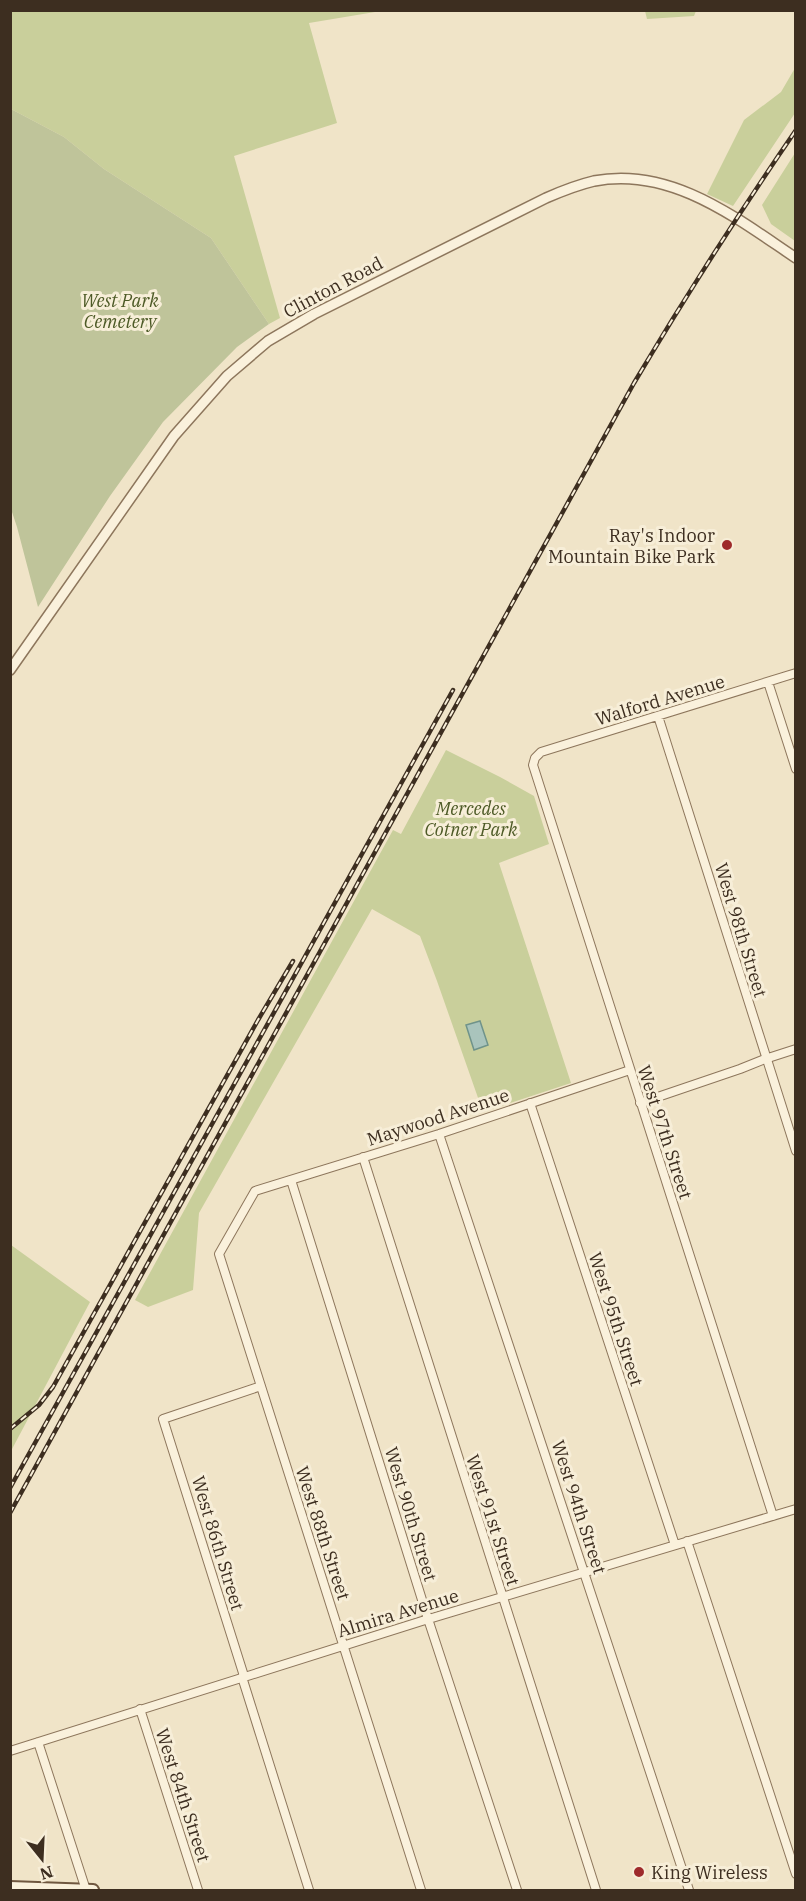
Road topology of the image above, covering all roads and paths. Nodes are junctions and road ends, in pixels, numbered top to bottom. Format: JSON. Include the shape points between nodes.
{"nodes":[{"id":1,"x":795,"y":258,"type":"edge"},
{"id":2,"x":10,"y":670,"type":"edge"},
{"id":3,"x":795,"y":673,"type":"edge"},
{"id":4,"x":768,"y":682,"type":"junction"},
{"id":5,"x":658,"y":716,"type":"junction"},
{"id":6,"x":535,"y":758,"type":"joint"},
{"id":7,"x":795,"y":769,"type":"edge"},
{"id":8,"x":795,"y":1049,"type":"edge"},
{"id":9,"x":765,"y":1059,"type":"junction"},
{"id":10,"x":630,"y":1070,"type":"junction"},
{"id":11,"x":530,"y":1103,"type":"junction"},
{"id":12,"x":640,"y":1103,"type":"junction"},
{"id":13,"x":439,"y":1134,"type":"junction"},
{"id":14,"x":795,"y":1151,"type":"edge"},
{"id":15,"x":363,"y":1157,"type":"junction"},
{"id":16,"x":291,"y":1180,"type":"junction"},
{"id":17,"x":255,"y":1191,"type":"joint"},
{"id":18,"x":261,"y":1386,"type":"junction"},
{"id":19,"x":795,"y":1511,"type":"edge"},
{"id":20,"x":773,"y":1516,"type":"junction"},
{"id":21,"x":687,"y":1541,"type":"junction"},
{"id":22,"x":675,"y":1545,"type":"junction"},
{"id":23,"x":584,"y":1572,"type":"junction"},
{"id":24,"x":502,"y":1597,"type":"junction"},
{"id":25,"x":428,"y":1619,"type":"junction"},
{"id":26,"x":343,"y":1645,"type":"junction"},
{"id":27,"x":243,"y":1676,"type":"junction"},
{"id":28,"x":140,"y":1709,"type":"junction"},
{"id":29,"x":38,"y":1742,"type":"junction"},
{"id":30,"x":10,"y":1751,"type":"edge"},
{"id":31,"x":795,"y":1874,"type":"edge"},
{"id":32,"x":10,"y":1887,"type":"edge"},
{"id":33,"x":86,"y":1890,"type":"edge"},
{"id":34,"x":93,"y":1890,"type":"edge"},
{"id":35,"x":198,"y":1890,"type":"edge"},
{"id":36,"x":309,"y":1890,"type":"edge"},
{"id":37,"x":421,"y":1890,"type":"edge"},
{"id":38,"x":518,"y":1890,"type":"edge"},
{"id":39,"x":596,"y":1890,"type":"edge"},
{"id":40,"x":689,"y":1890,"type":"edge"}],
"edges":[{"from":1,"to":2,"type":"street","name":"Clinton Road","via":[[717,206],[670,186],[626,178],[595,181],[546,198],[314,314],[268,341],[227,376],[174,436]]},
{"from":3,"to":4,"type":"street","name":"Walford Avenue"},
{"from":4,"to":5,"type":"street","name":"Walford Avenue"},
{"from":4,"to":7,"type":"street"},
{"from":5,"to":6,"type":"street","name":"Walford Avenue","via":[[541,752]]},
{"from":5,"to":9,"type":"street","name":"West 98th Street"},
{"from":6,"to":10,"type":"street","name":"West 97th Street","via":[[533,765]]},
{"from":8,"to":9,"type":"street"},
{"from":9,"to":12,"type":"street"},
{"from":9,"to":14,"type":"street","name":"West 98th Street"},
{"from":10,"to":11,"type":"street","name":"Maywood Avenue"},
{"from":10,"to":12,"type":"street","name":"West 97th Street"},
{"from":11,"to":13,"type":"street","name":"Maywood Avenue"},
{"from":11,"to":22,"type":"street","name":"West 95th Street"},
{"from":12,"to":20,"type":"street","name":"West 97th Street"},
{"from":13,"to":15,"type":"street","name":"Maywood Avenue"},
{"from":13,"to":23,"type":"street","name":"West 94th Street"},
{"from":15,"to":16,"type":"street","name":"Maywood Avenue"},
{"from":15,"to":24,"type":"street","name":"West 91st Street"},
{"from":16,"to":17,"type":"street","name":"Maywood Avenue"},
{"from":16,"to":25,"type":"street","name":"West 90th Street"},
{"from":17,"to":18,"type":"street","name":"West 88th Street","via":[[219,1254]]},
{"from":18,"to":26,"type":"street","name":"West 88th Street"},
{"from":18,"to":27,"type":"street","name":"West 86th Street","via":[[163,1419]]},
{"from":19,"to":20,"type":"street","name":"Almira Avenue"},
{"from":20,"to":21,"type":"street","name":"Almira Avenue"},
{"from":21,"to":22,"type":"street","name":"Almira Avenue"},
{"from":21,"to":31,"type":"street"},
{"from":22,"to":23,"type":"street","name":"Almira Avenue"},
{"from":23,"to":24,"type":"street","name":"Almira Avenue"},
{"from":23,"to":40,"type":"street","name":"West 94th Street"},
{"from":24,"to":25,"type":"street","name":"Almira Avenue"},
{"from":24,"to":39,"type":"street","name":"West 91st Street"},
{"from":25,"to":26,"type":"street","name":"Almira Avenue"},
{"from":25,"to":38,"type":"street","name":"West 90th Street"},
{"from":26,"to":27,"type":"street","name":"Almira Avenue"},
{"from":26,"to":37,"type":"street","name":"West 88th Street"},
{"from":27,"to":28,"type":"street","name":"Almira Avenue"},
{"from":27,"to":36,"type":"street","name":"West 86th Street"},
{"from":28,"to":29,"type":"street","name":"Almira Avenue"},
{"from":28,"to":35,"type":"street","name":"West 84th Street"},
{"from":29,"to":30,"type":"street","name":"Almira Avenue"},
{"from":29,"to":33,"type":"street"},
{"from":32,"to":33,"type":"main road"},
{"from":33,"to":34,"type":"main road"}]}
